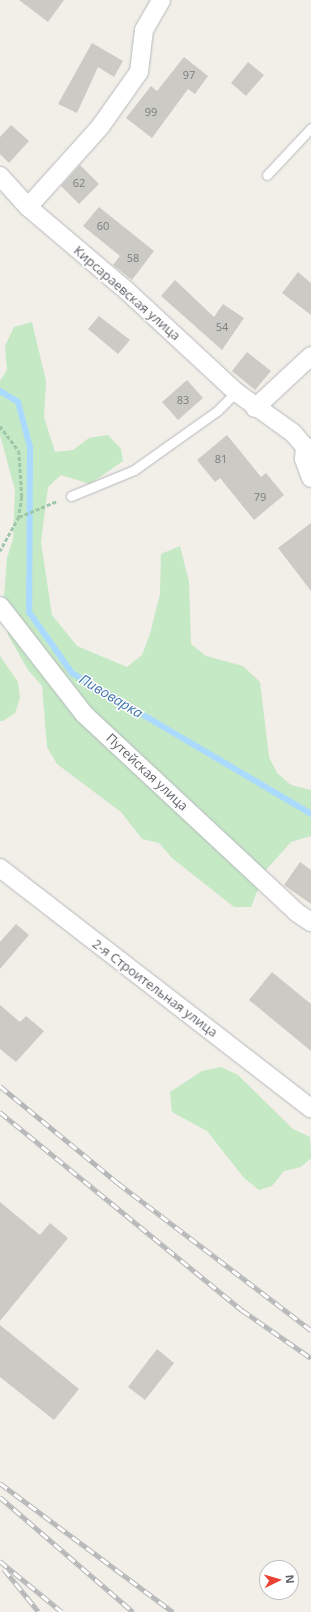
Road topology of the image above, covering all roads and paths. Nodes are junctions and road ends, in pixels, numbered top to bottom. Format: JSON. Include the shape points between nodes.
{"nodes":[{"id":1,"x":161,"y":0,"type":"edge"},
{"id":2,"x":311,"y":128,"type":"edge"},
{"id":3,"x":267,"y":175,"type":"dead end"},
{"id":4,"x":0,"y":176,"type":"edge"},
{"id":5,"x":28,"y":207,"type":"junction"},
{"id":6,"x":311,"y":356,"type":"edge"},
{"id":7,"x":236,"y":392,"type":"junction"},
{"id":8,"x":254,"y":408,"type":"junction"},
{"id":9,"x":0,"y":426,"type":"edge"},
{"id":10,"x":308,"y":447,"type":"edge"},
{"id":11,"x":311,"y":478,"type":"edge"},
{"id":12,"x":71,"y":496,"type":"dead end"},
{"id":13,"x":43,"y":507,"type":"dead end"},
{"id":14,"x":19,"y":517,"type":"junction"},
{"id":15,"x":0,"y":551,"type":"edge"},
{"id":16,"x":0,"y":606,"type":"edge"},
{"id":17,"x":0,"y":868,"type":"edge"},
{"id":18,"x":311,"y":922,"type":"edge"},
{"id":19,"x":311,"y":1108,"type":"edge"}],
"edges":[{"from":1,"to":5,"type":"street","via":[[144,30],[139,72],[100,128]]},
{"from":2,"to":3,"type":"lane"},
{"from":4,"to":5,"type":"street","name":"Кирсараевская улица"},
{"from":5,"to":7,"type":"street","name":"Кирсараевская улица","via":[[127,291]]},
{"from":6,"to":8,"type":"street"},
{"from":7,"to":8,"type":"street","name":"Кирсараевская улица"},
{"from":7,"to":12,"type":"lane","via":[[218,411],[134,470]]},
{"from":8,"to":10,"type":"street","name":"Кирсараевская улица","via":[[293,433]]},
{"from":9,"to":14,"type":"path","via":[[19,450],[22,497]]},
{"from":10,"to":11,"type":"street","via":[[304,459]]},
{"from":13,"to":14,"type":"path"},
{"from":14,"to":15,"type":"path"},
{"from":16,"to":18,"type":"street","name":"Путейская улица","via":[[84,714],[296,912]]},
{"from":17,"to":19,"type":"street","name":"2-я Строительная улица"}]}
